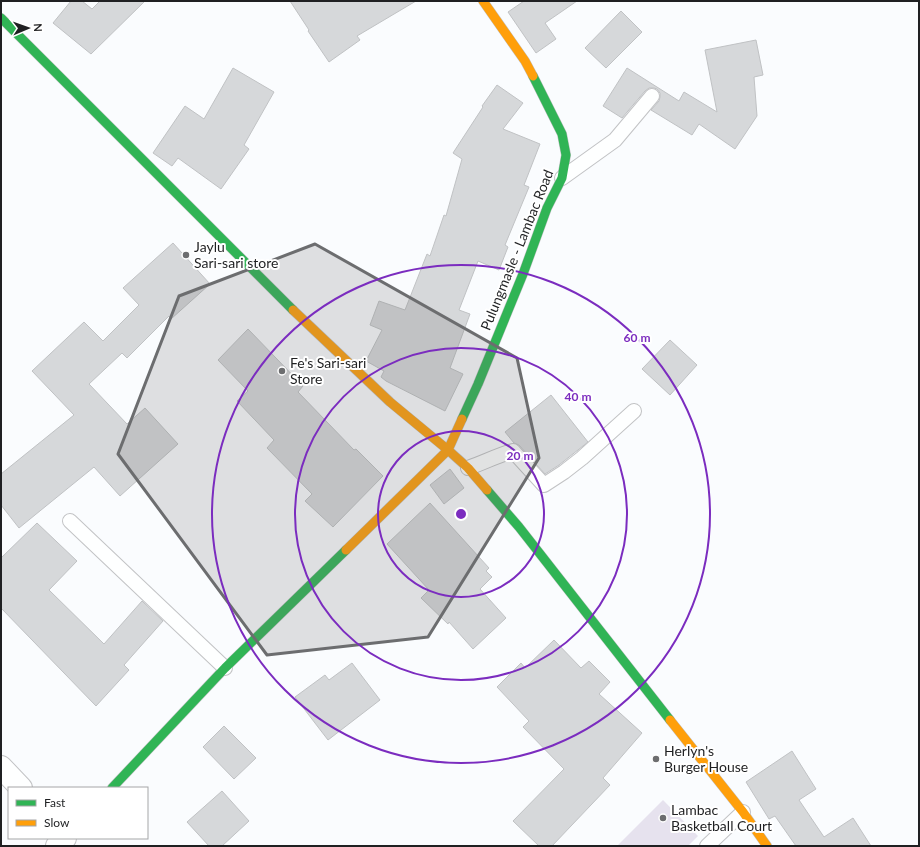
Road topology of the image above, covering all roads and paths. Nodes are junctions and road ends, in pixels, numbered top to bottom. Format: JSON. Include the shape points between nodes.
{"nodes":[{"id":1,"x":483,"y":1,"type":"edge"},
{"id":2,"x":1,"y":18,"type":"edge"},
{"id":3,"x":652,"y":96,"type":"dead end"},
{"id":4,"x":562,"y":178,"type":"junction"},
{"id":5,"x":634,"y":411,"type":"dead end"},
{"id":6,"x":448,"y":450,"type":"junction"},
{"id":7,"x":468,"y":468,"type":"junction"},
{"id":8,"x":70,"y":520,"type":"dead end"},
{"id":9,"x":225,"y":668,"type":"junction"},
{"id":10,"x":1,"y":767,"type":"edge"},
{"id":11,"x":21,"y":787,"type":"edge"},
{"id":12,"x":113,"y":787,"type":"edge"},
{"id":13,"x":743,"y":812,"type":"junction"},
{"id":14,"x":707,"y":846,"type":"edge"},
{"id":15,"x":767,"y":846,"type":"edge"}],
"edges":[{"from":1,"to":4,"type":"street","name":"Pulungmasle - Lambac Road","via":[[525,61],[562,134],[566,155]]},
{"from":2,"to":6,"type":"street","via":[[308,325],[390,402]]},
{"from":3,"to":4,"type":"lane","via":[[615,140]]},
{"from":4,"to":6,"type":"street","name":"Pulungmasle - Lambac Road","via":[[547,208],[523,274]]},
{"from":5,"to":7,"type":"lane","via":[[582,458],[544,485],[513,451]]},
{"from":6,"to":7,"type":"street"},
{"from":6,"to":9,"type":"street"},
{"from":7,"to":13,"type":"street","via":[[519,527]]},
{"from":8,"to":9,"type":"lane"},
{"from":9,"to":12,"type":"street"},
{"from":10,"to":11,"type":"street"},
{"from":13,"to":14,"type":"lane"},
{"from":13,"to":15,"type":"street"}]}
